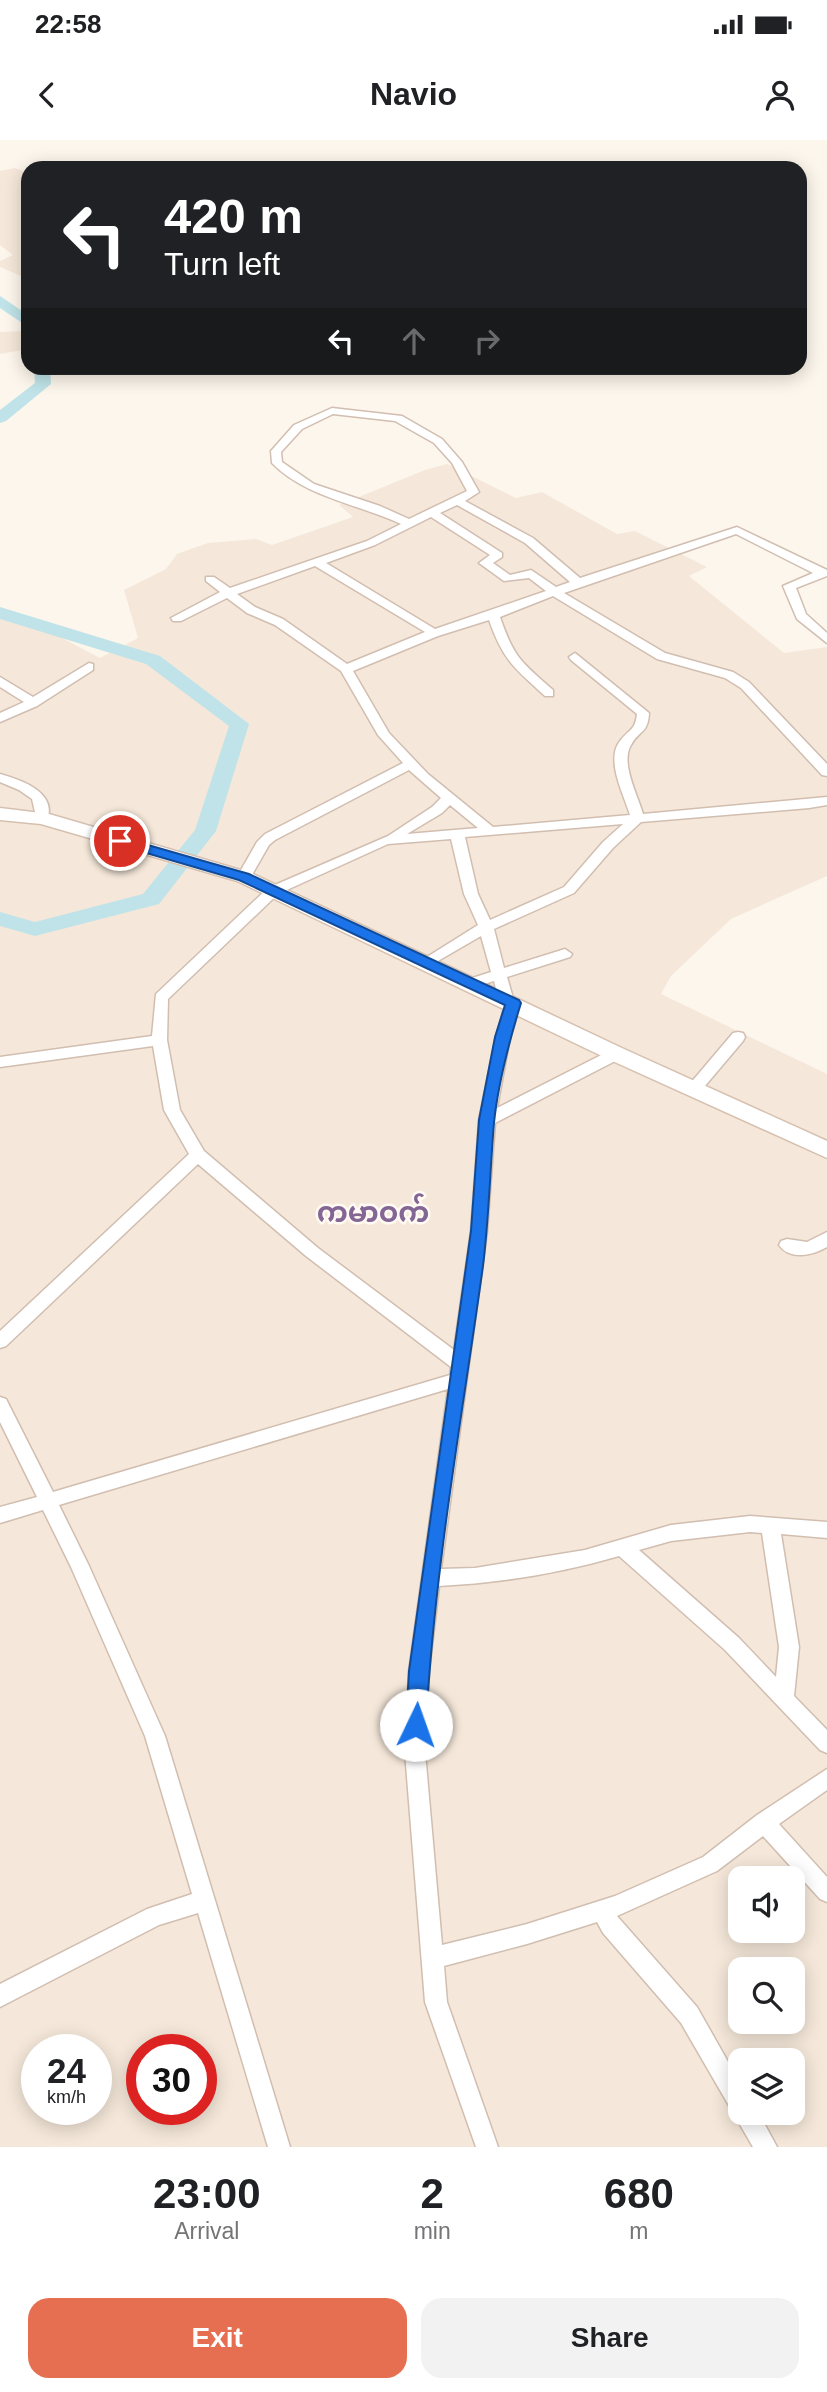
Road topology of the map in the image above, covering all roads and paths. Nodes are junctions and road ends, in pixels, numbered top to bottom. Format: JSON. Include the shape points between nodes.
{"nodes":[{"id":1,"x":461,"y":503,"type":"dead end"},
{"id":2,"x":432,"y":513,"type":"junction"},
{"id":3,"x":410,"y":524,"type":"junction"},
{"id":4,"x":318,"y":563,"type":"junction"},
{"id":5,"x":825,"y":573,"type":"edge"},
{"id":6,"x":211,"y":579,"type":"dead end"},
{"id":7,"x":579,"y":583,"type":"junction"},
{"id":8,"x":228,"y":593,"type":"junction"},
{"id":9,"x":556,"y":593,"type":"junction"},
{"id":10,"x":493,"y":615,"type":"junction"},
{"id":11,"x":177,"y":618,"type":"dead end"},
{"id":12,"x":435,"y":633,"type":"junction"},
{"id":13,"x":827,"y":639,"type":"edge"},
{"id":14,"x":575,"y":657,"type":"dead end"},
{"id":15,"x":89,"y":667,"type":"dead end"},
{"id":16,"x":346,"y":669,"type":"junction"},
{"id":17,"x":0,"y":681,"type":"edge"},
{"id":18,"x":550,"y":693,"type":"dead end"},
{"id":19,"x":33,"y":703,"type":"junction"},
{"id":20,"x":0,"y":718,"type":"edge"},
{"id":21,"x":411,"y":764,"type":"junction"},
{"id":22,"x":827,"y":772,"type":"edge"},
{"id":23,"x":0,"y":778,"type":"edge"},
{"id":24,"x":449,"y":798,"type":"junction"},
{"id":25,"x":827,"y":801,"type":"edge"},
{"id":26,"x":0,"y":814,"type":"edge"},
{"id":27,"x":42,"y":818,"type":"junction"},
{"id":28,"x":638,"y":818,"type":"junction"},
{"id":29,"x":490,"y":831,"type":"junction"},
{"id":30,"x":457,"y":834,"type":"junction"},
{"id":31,"x":385,"y":840,"type":"junction"},
{"id":32,"x":244,"y":877,"type":"junction"},
{"id":33,"x":273,"y":891,"type":"junction"},
{"id":34,"x":486,"y":927,"type":"junction"},
{"id":35,"x":565,"y":954,"type":"dead end"},
{"id":36,"x":426,"y":962,"type":"junction"},
{"id":37,"x":501,"y":973,"type":"junction"},
{"id":38,"x":471,"y":983,"type":"junction"},
{"id":39,"x":510,"y":1002,"type":"junction"},
{"id":40,"x":738,"y":1037,"type":"dead end"},
{"id":41,"x":159,"y":1040,"type":"junction"},
{"id":42,"x":616,"y":1054,"type":"junction"},
{"id":43,"x":0,"y":1062,"type":"edge"},
{"id":44,"x":694,"y":1089,"type":"junction"},
{"id":45,"x":487,"y":1120,"type":"junction"},
{"id":46,"x":827,"y":1150,"type":"edge"},
{"id":47,"x":198,"y":1155,"type":"junction"},
{"id":48,"x":827,"y":1238,"type":"edge"},
{"id":49,"x":787,"y":1245,"type":"dead end"},
{"id":50,"x":0,"y":1341,"type":"edge"},
{"id":51,"x":460,"y":1372,"type":"junction"},
{"id":52,"x":0,"y":1404,"type":"edge"},
{"id":53,"x":48,"y":1501,"type":"junction"},
{"id":54,"x":0,"y":1515,"type":"edge"},
{"id":55,"x":770,"y":1526,"type":"junction"},
{"id":56,"x":827,"y":1530,"type":"edge"},
{"id":57,"x":622,"y":1547,"type":"junction"},
{"id":58,"x":431,"y":1578,"type":"junction"},
{"id":59,"x":784,"y":1698,"type":"junction"},
{"id":60,"x":827,"y":1744,"type":"edge"},
{"id":61,"x":827,"y":1778,"type":"edge"},
{"id":62,"x":764,"y":1822,"type":"junction"},
{"id":63,"x":827,"y":1892,"type":"edge"},
{"id":64,"x":205,"y":1900,"type":"junction"},
{"id":65,"x":602,"y":1910,"type":"junction"},
{"id":66,"x":432,"y":1958,"type":"junction"},
{"id":67,"x":0,"y":1996,"type":"edge"},
{"id":68,"x":728,"y":2083,"type":"edge"},
{"id":69,"x":753,"y":2125,"type":"edge"},
{"id":70,"x":279,"y":2147,"type":"edge"},
{"id":71,"x":487,"y":2147,"type":"edge"},
{"id":72,"x":766,"y":2147,"type":"edge"}],
"edges":[{"from":1,"to":7,"type":"street","via":[[519,533]]},
{"from":2,"to":3,"type":"street"},
{"from":2,"to":3,"type":"street","via":[[473,492],[457,462],[438,441],[398,418],[332,411],[299,427],[276,451],[277,463],[310,486]]},
{"from":2,"to":9,"type":"street","via":[[498,555],[485,564],[508,579],[531,574]]},
{"from":3,"to":4,"type":"street"},
{"from":4,"to":8,"type":"street"},
{"from":4,"to":12,"type":"street"},
{"from":5,"to":7,"type":"street","via":[[737,530]]},
{"from":5,"to":13,"type":"street","via":[[789,586],[801,617]]},
{"from":6,"to":8,"type":"street"},
{"from":7,"to":9,"type":"street"},
{"from":8,"to":11,"type":"street"},
{"from":8,"to":16,"type":"street"},
{"from":9,"to":10,"type":"street"},
{"from":9,"to":22,"type":"street","via":[[661,656],[746,685]]},
{"from":10,"to":12,"type":"street"},
{"from":10,"to":18,"type":"street","via":[[513,661]]},
{"from":12,"to":16,"type":"street"},
{"from":14,"to":28,"type":"street","via":[[643,713],[642,726],[624,744],[620,760]]},
{"from":15,"to":19,"type":"street"},
{"from":16,"to":21,"type":"street","via":[[384,735]]},
{"from":17,"to":19,"type":"street"},
{"from":19,"to":20,"type":"street"},
{"from":21,"to":24,"type":"street"},
{"from":21,"to":32,"type":"street","via":[[270,837]]},
{"from":23,"to":27,"type":"street","via":[[23,786],[40,799]]},
{"from":24,"to":29,"type":"street"},
{"from":24,"to":31,"type":"street"},
{"from":25,"to":28,"type":"street"},
{"from":26,"to":27,"type":"street"},
{"from":27,"to":32,"type":"street"},
{"from":28,"to":29,"type":"street"},
{"from":28,"to":34,"type":"street","via":[[569,890]]},
{"from":29,"to":30,"type":"street"},
{"from":30,"to":31,"type":"street"},
{"from":30,"to":34,"type":"street","via":[[471,894]]},
{"from":31,"to":33,"type":"street"},
{"from":32,"to":33,"type":"street"},
{"from":33,"to":36,"type":"street"},
{"from":33,"to":41,"type":"street","via":[[161,997]]},
{"from":34,"to":36,"type":"street"},
{"from":34,"to":37,"type":"street"},
{"from":35,"to":37,"type":"street"},
{"from":36,"to":38,"type":"street"},
{"from":37,"to":38,"type":"street"},
{"from":37,"to":39,"type":"street"},
{"from":38,"to":39,"type":"street"},
{"from":39,"to":42,"type":"street"},
{"from":39,"to":45,"type":"street"},
{"from":40,"to":44,"type":"street"},
{"from":41,"to":43,"type":"street"},
{"from":41,"to":47,"type":"street","via":[[172,1110]]},
{"from":42,"to":44,"type":"street"},
{"from":42,"to":45,"type":"street"},
{"from":44,"to":46,"type":"street"},
{"from":45,"to":51,"type":"street","via":[[479,1231]]},
{"from":47,"to":50,"type":"street"},
{"from":47,"to":51,"type":"street"},
{"from":48,"to":49,"type":"street","via":[[815,1247],[797,1250]]},
{"from":51,"to":53,"type":"street"},
{"from":51,"to":58,"type":"street"},
{"from":52,"to":53,"type":"street"},
{"from":53,"to":54,"type":"street"},
{"from":53,"to":64,"type":"street","via":[[155,1736]]},
{"from":55,"to":56,"type":"street"},
{"from":55,"to":57,"type":"street","via":[[671,1533]]},
{"from":55,"to":59,"type":"street","via":[[789,1647]]},
{"from":57,"to":58,"type":"street","via":[[475,1576]]},
{"from":57,"to":59,"type":"street","via":[[732,1644]]},
{"from":58,"to":66,"type":"street","via":[[415,1752]]},
{"from":59,"to":60,"type":"street"},
{"from":61,"to":62,"type":"street"},
{"from":62,"to":63,"type":"street"},
{"from":62,"to":65,"type":"street","via":[[710,1864]]},
{"from":64,"to":67,"type":"street","via":[[155,1916]]},
{"from":64,"to":70,"type":"street"},
{"from":65,"to":66,"type":"street"},
{"from":65,"to":68,"type":"street","via":[[689,2015]]},
{"from":66,"to":71,"type":"street","via":[[436,2002]]},
{"from":69,"to":72,"type":"street"}]}
